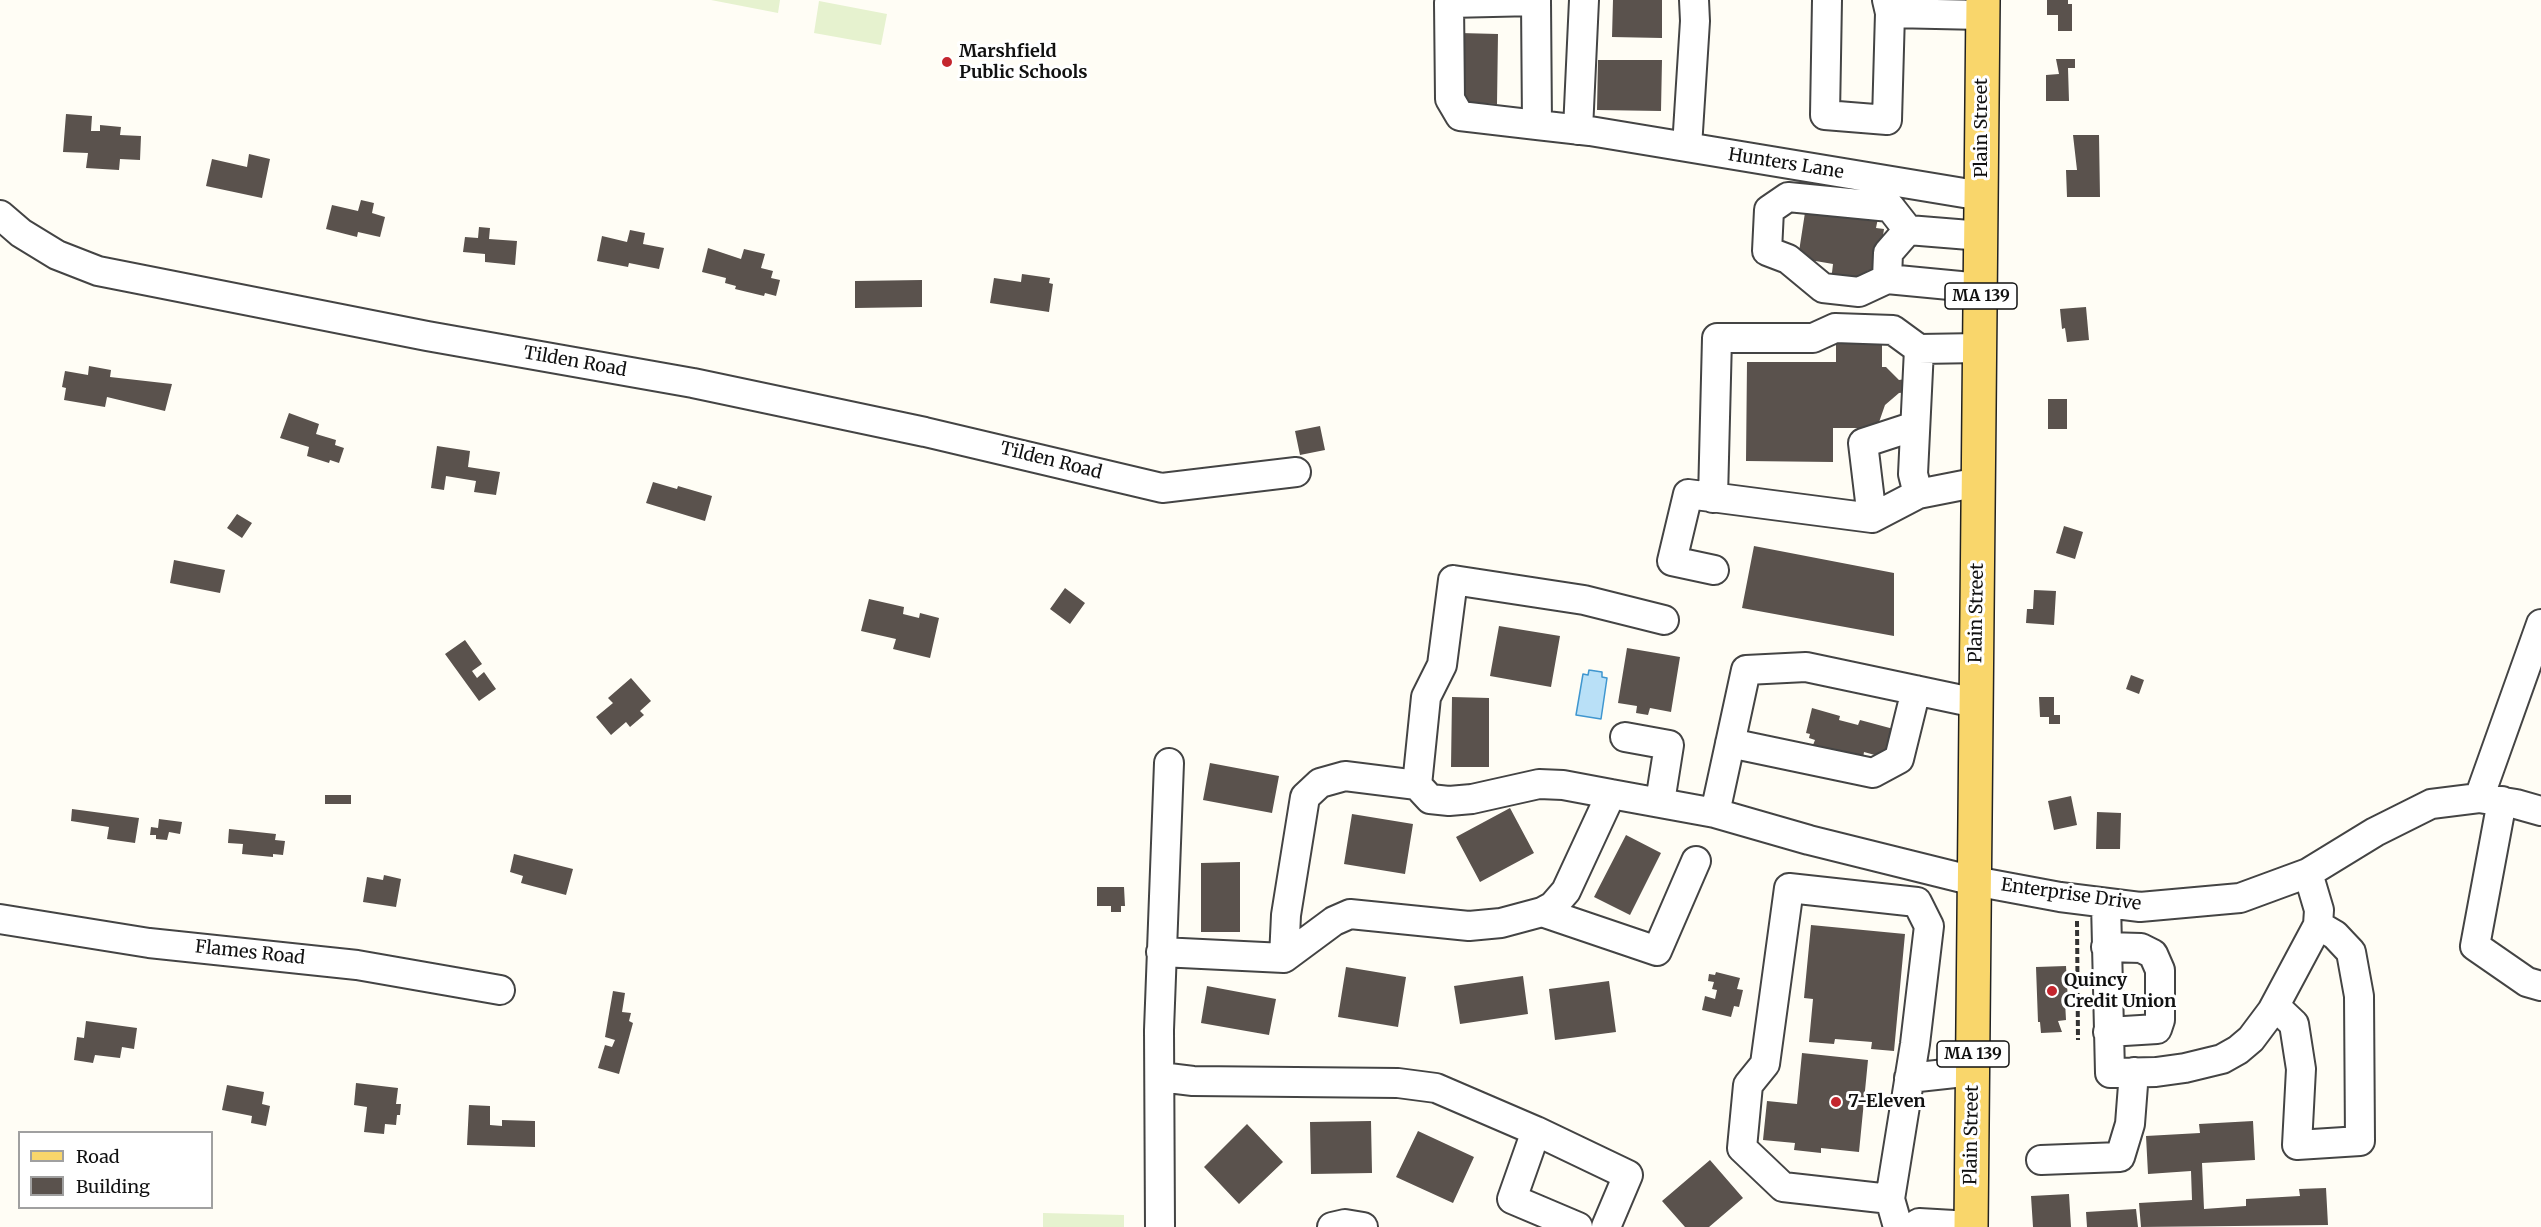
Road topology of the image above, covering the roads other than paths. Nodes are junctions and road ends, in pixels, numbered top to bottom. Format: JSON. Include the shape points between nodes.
{"nodes":[{"id":1,"x":1584,"y":0,"type":"edge"},
{"id":2,"x":1694,"y":0,"type":"edge"},
{"id":3,"x":1827,"y":0,"type":"edge"},
{"id":4,"x":1888,"y":7,"type":"edge"},
{"id":5,"x":1983,"y":8,"type":"edge"},
{"id":6,"x":1537,"y":125,"type":"junction"},
{"id":7,"x":1584,"y":131,"type":"junction"},
{"id":8,"x":1687,"y":147,"type":"junction"},
{"id":9,"x":1982,"y":196,"type":"junction"},
{"id":10,"x":0,"y":215,"type":"edge"},
{"id":11,"x":1908,"y":230,"type":"junction"},
{"id":12,"x":1982,"y":236,"type":"junction"},
{"id":13,"x":1887,"y":279,"type":"junction"},
{"id":14,"x":1981,"y":288,"type":"junction"},
{"id":15,"x":1980,"y":348,"type":"junction"},
{"id":16,"x":1919,"y":349,"type":"junction"},
{"id":17,"x":1915,"y":426,"type":"junction"},
{"id":18,"x":1296,"y":472,"type":"dead end"},
{"id":19,"x":1979,"y":482,"type":"junction"},
{"id":20,"x":1918,"y":494,"type":"junction"},
{"id":21,"x":1713,"y":498,"type":"junction"},
{"id":22,"x":1872,"y":518,"type":"junction"},
{"id":23,"x":1714,"y":570,"type":"dead end"},
{"id":24,"x":1664,"y":620,"type":"dead end"},
{"id":25,"x":2541,"y":624,"type":"edge"},
{"id":26,"x":1916,"y":690,"type":"junction"},
{"id":27,"x":1976,"y":703,"type":"junction"},
{"id":28,"x":1625,"y":737,"type":"dead end"},
{"id":29,"x":1730,"y":743,"type":"junction"},
{"id":30,"x":1169,"y":763,"type":"dead end"},
{"id":31,"x":1417,"y":785,"type":"junction"},
{"id":32,"x":1611,"y":794,"type":"junction"},
{"id":33,"x":2491,"y":800,"type":"junction"},
{"id":34,"x":1660,"y":802,"type":"junction"},
{"id":35,"x":2541,"y":811,"type":"edge"},
{"id":36,"x":1715,"y":813,"type":"junction"},
{"id":37,"x":1696,"y":861,"type":"dead end"},
{"id":38,"x":2308,"y":873,"type":"junction"},
{"id":39,"x":1974,"y":881,"type":"junction"},
{"id":40,"x":2106,"y":903,"type":"junction"},
{"id":41,"x":1542,"y":912,"type":"junction"},
{"id":42,"x":0,"y":919,"type":"edge"},
{"id":43,"x":2318,"y":926,"type":"junction"},
{"id":44,"x":2106,"y":947,"type":"junction"},
{"id":45,"x":1161,"y":952,"type":"junction"},
{"id":46,"x":1284,"y":958,"type":"junction"},
{"id":47,"x":2541,"y":986,"type":"edge"},
{"id":48,"x":500,"y":990,"type":"dead end"},
{"id":49,"x":2275,"y":1006,"type":"junction"},
{"id":50,"x":2108,"y":1032,"type":"junction"},
{"id":51,"x":1973,"y":1071,"type":"junction"},
{"id":52,"x":2122,"y":1073,"type":"junction"},
{"id":53,"x":1160,"y":1077,"type":"junction"},
{"id":54,"x":1909,"y":1078,"type":"junction"},
{"id":55,"x":1536,"y":1131,"type":"junction"},
{"id":56,"x":2041,"y":1160,"type":"dead end"},
{"id":57,"x":1890,"y":1199,"type":"junction"},
{"id":58,"x":1971,"y":1226,"type":"edge"},
{"id":59,"x":1160,"y":1227,"type":"edge"},
{"id":60,"x":1332,"y":1227,"type":"edge"},
{"id":61,"x":1363,"y":1227,"type":"edge"},
{"id":62,"x":1578,"y":1227,"type":"edge"},
{"id":63,"x":1606,"y":1227,"type":"edge"},
{"id":64,"x":1898,"y":1227,"type":"edge"},
{"id":65,"x":1913,"y":1227,"type":"edge"}],
"edges":[{"from":1,"to":7,"type":"street"},
{"from":2,"to":8,"type":"street"},
{"from":3,"to":4,"type":"street","via":[[1825,115],[1887,120]]},
{"from":4,"to":5,"type":"street"},
{"from":5,"to":9,"type":"main road","name":"Plain Street","number":"MA 139"},
{"from":6,"to":6,"type":"street","name":"Hunters Lane","via":[[1460,116],[1449,99],[1449,3],[1536,1]]},
{"from":6,"to":7,"type":"street","name":"Hunters Lane"},
{"from":7,"to":8,"type":"street","name":"Hunters Lane"},
{"from":8,"to":9,"type":"street","name":"Hunters Lane"},
{"from":9,"to":12,"type":"main road","name":"Plain Street","number":"MA 139"},
{"from":10,"to":18,"type":"street","name":"Tilden Road","via":[[39,244],[98,271],[693,384],[945,436],[1162,488]]},
{"from":11,"to":12,"type":"street"},
{"from":11,"to":13,"type":"street","via":[[1888,253]]},
{"from":11,"to":13,"type":"street","via":[[1890,207],[1788,197],[1770,210],[1767,251],[1788,259],[1823,288],[1859,292]]},
{"from":12,"to":14,"type":"main road","name":"Plain Street","number":"MA 139"},
{"from":13,"to":14,"type":"street"},
{"from":14,"to":15,"type":"main road","name":"Plain Street","number":"MA 139"},
{"from":15,"to":16,"type":"street"},
{"from":15,"to":19,"type":"main road","name":"Plain Street","number":"MA 139"},
{"from":16,"to":17,"type":"street"},
{"from":16,"to":21,"type":"street","via":[[1893,330],[1835,328],[1813,338],[1717,338]]},
{"from":17,"to":20,"type":"street","via":[[1913,474]]},
{"from":17,"to":22,"type":"street","via":[[1863,443]]},
{"from":19,"to":20,"type":"street"},
{"from":19,"to":27,"type":"main road","name":"Plain Street","number":"MA 139"},
{"from":20,"to":22,"type":"street"},
{"from":21,"to":22,"type":"street"},
{"from":21,"to":23,"type":"street","via":[[1688,494],[1672,561]]},
{"from":24,"to":31,"type":"street","via":[[1584,600],[1454,580],[1442,665],[1426,697]]},
{"from":25,"to":33,"type":"street"},
{"from":26,"to":27,"type":"street"},
{"from":26,"to":29,"type":"street","via":[[1899,759],[1873,773]]},
{"from":26,"to":29,"type":"street","via":[[1806,667],[1746,670]]},
{"from":27,"to":39,"type":"main road","name":"Plain Street","number":"MA 139"},
{"from":28,"to":34,"type":"street","via":[[1669,746]]},
{"from":29,"to":36,"type":"street"},
{"from":30,"to":45,"type":"street"},
{"from":31,"to":32,"type":"street","name":"Enterprise Drive","via":[[1430,799],[1449,801],[1539,784]]},
{"from":31,"to":46,"type":"street","via":[[1345,776],[1320,783],[1305,797],[1286,915]]},
{"from":32,"to":34,"type":"street","name":"Enterprise Drive"},
{"from":32,"to":41,"type":"street","via":[[1566,891]]},
{"from":33,"to":35,"type":"street","name":"Enterprise Drive"},
{"from":33,"to":38,"type":"street","name":"Enterprise Drive","via":[[2431,804]]},
{"from":33,"to":47,"type":"street","via":[[2490,864],[2475,946],[2527,982]]},
{"from":34,"to":36,"type":"street","name":"Enterprise Drive"},
{"from":36,"to":39,"type":"street","name":"Enterprise Drive"},
{"from":37,"to":41,"type":"street","via":[[1657,951]]},
{"from":38,"to":40,"type":"street","name":"Enterprise Drive","via":[[2240,898],[2140,907]]},
{"from":38,"to":43,"type":"street","via":[[2319,910]]},
{"from":39,"to":40,"type":"street","name":"Enterprise Drive"},
{"from":39,"to":51,"type":"main road","name":"Plain Street","number":"MA 139"},
{"from":40,"to":44,"type":"street"},
{"from":41,"to":46,"type":"street","via":[[1470,926],[1350,914],[1334,921]]},
{"from":42,"to":48,"type":"street","name":"Flames Road","via":[[149,943],[357,965]]},
{"from":43,"to":49,"type":"street"},
{"from":43,"to":49,"type":"street","via":[[2335,935],[2351,952],[2359,996],[2360,1141],[2297,1145],[2301,1069],[2294,1024]]},
{"from":44,"to":50,"type":"street"},
{"from":44,"to":50,"type":"street","via":[[2135,948],[2153,954],[2160,970],[2159,1026],[2148,1031]]},
{"from":45,"to":46,"type":"street"},
{"from":45,"to":53,"type":"street"},
{"from":49,"to":52,"type":"street","via":[[2251,1039],[2222,1059],[2186,1068]]},
{"from":50,"to":52,"type":"street"},
{"from":51,"to":54,"type":"street"},
{"from":51,"to":58,"type":"main road","name":"Plain Street","number":"MA 139"},
{"from":52,"to":56,"type":"street","via":[[2130,1124],[2120,1157]]},
{"from":53,"to":55,"type":"street","via":[[1193,1081],[1398,1083],[1436,1088]]},
{"from":53,"to":59,"type":"street"},
{"from":54,"to":57,"type":"street"},
{"from":54,"to":57,"type":"street","via":[[1929,926],[1917,903],[1789,888],[1765,1064],[1748,1085],[1742,1148],[1782,1187]]},
{"from":55,"to":62,"type":"street","via":[[1512,1198]]},
{"from":55,"to":63,"type":"street","via":[[1628,1175]]},
{"from":57,"to":64,"type":"street"},
{"from":58,"to":65,"type":"street","via":[[1919,1223]]},
{"from":60,"to":61,"type":"street"}]}
